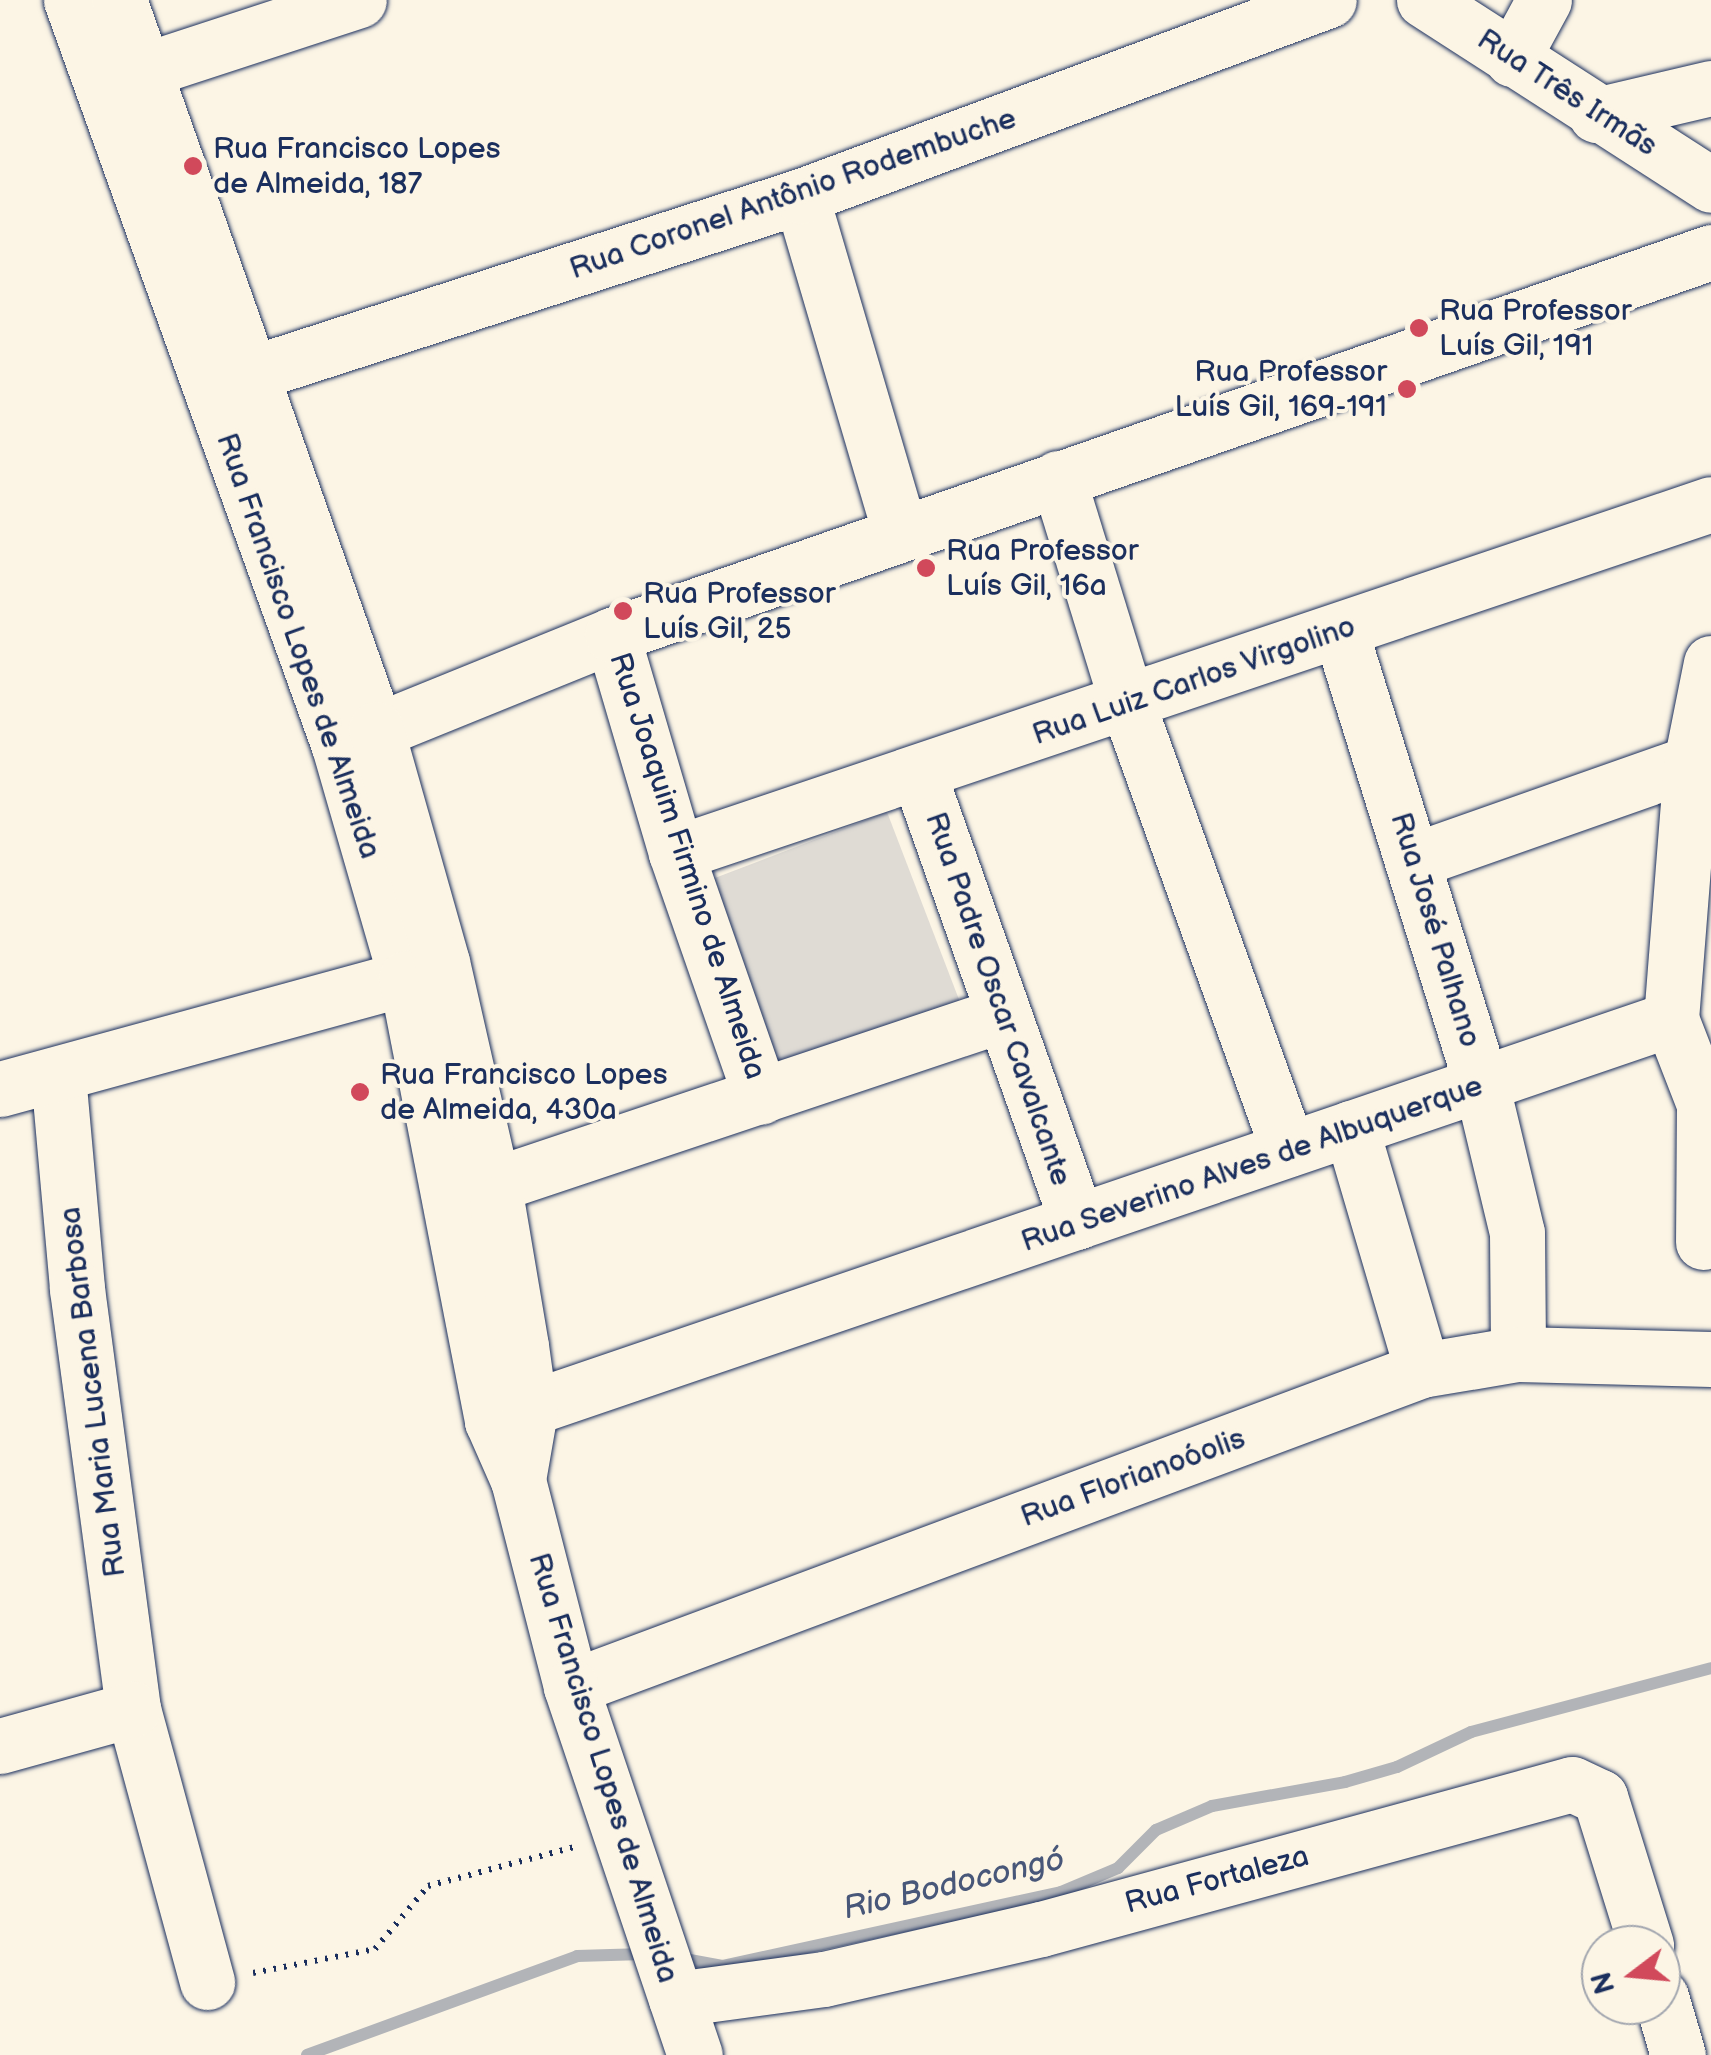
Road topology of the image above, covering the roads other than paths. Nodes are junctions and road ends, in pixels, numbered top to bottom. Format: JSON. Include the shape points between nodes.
{"nodes":[{"id":1,"x":71,"y":0,"type":"edge"},
{"id":2,"x":120,"y":0,"type":"edge"},
{"id":3,"x":359,"y":0,"type":"edge"},
{"id":4,"x":1328,"y":0,"type":"edge"},
{"id":5,"x":1424,"y":0,"type":"edge"},
{"id":6,"x":1544,"y":0,"type":"edge"},
{"id":7,"x":1512,"y":59,"type":"junction"},
{"id":8,"x":145,"y":70,"type":"junction"},
{"id":9,"x":1711,"y":88,"type":"edge"},
{"id":10,"x":1596,"y":114,"type":"junction"},
{"id":11,"x":1711,"y":185,"type":"edge"},
{"id":12,"x":800,"y":196,"type":"junction"},
{"id":13,"x":1711,"y":252,"type":"edge"},
{"id":14,"x":252,"y":373,"type":"junction"},
{"id":15,"x":1058,"y":478,"type":"junction"},
{"id":16,"x":1711,"y":504,"type":"edge"},
{"id":17,"x":900,"y":532,"type":"junction"},
{"id":18,"x":1340,"y":630,"type":"junction"},
{"id":19,"x":612,"y":634,"type":"junction"},
{"id":20,"x":1711,"y":663,"type":"edge"},
{"id":21,"x":1128,"y":705,"type":"junction"},
{"id":22,"x":358,"y":738,"type":"junction"},
{"id":23,"x":1691,"y":763,"type":"junction"},
{"id":24,"x":919,"y":774,"type":"junction"},
{"id":25,"x":676,"y":853,"type":"junction"},
{"id":26,"x":1416,"y":860,"type":"junction"},
{"id":27,"x":406,"y":978,"type":"junction"},
{"id":28,"x":1001,"y":1016,"type":"junction"},
{"id":29,"x":1671,"y":1018,"type":"junction"},
{"id":30,"x":58,"y":1075,"type":"junction"},
{"id":31,"x":1482,"y":1087,"type":"junction"},
{"id":32,"x":0,"y":1090,"type":"edge"},
{"id":33,"x":761,"y":1097,"type":"junction"},
{"id":34,"x":1351,"y":1128,"type":"junction"},
{"id":35,"x":1288,"y":1148,"type":"junction"},
{"id":36,"x":493,"y":1185,"type":"junction"},
{"id":37,"x":1078,"y":1222,"type":"junction"},
{"id":38,"x":1702,"y":1242,"type":"dead end"},
{"id":39,"x":1518,"y":1354,"type":"junction"},
{"id":40,"x":1711,"y":1359,"type":"edge"},
{"id":41,"x":1422,"y":1370,"type":"junction"},
{"id":42,"x":511,"y":1416,"type":"junction"},
{"id":43,"x":571,"y":1687,"type":"junction"},
{"id":44,"x":133,"y":1708,"type":"junction"},
{"id":45,"x":0,"y":1746,"type":"edge"},
{"id":46,"x":1640,"y":1925,"type":"edge"},
{"id":47,"x":669,"y":1977,"type":"junction"},
{"id":48,"x":207,"y":1982,"type":"road end"},
{"id":49,"x":1669,"y":2025,"type":"edge"},
{"id":50,"x":695,"y":2055,"type":"edge"},
{"id":51,"x":1678,"y":2055,"type":"edge"}],
"edges":[{"from":1,"to":22,"type":"street","name":"Rua Francisco Lopes de Almeida"},
{"from":2,"to":8,"type":"street","name":"Rua Francisco Lopes de Almeida"},
{"from":3,"to":8,"type":"street"},
{"from":4,"to":12,"type":"street","name":"Rua Coronel Antônio Rodembuche"},
{"from":5,"to":7,"type":"street","name":"Rua Três Irmãs"},
{"from":6,"to":7,"type":"street"},
{"from":7,"to":10,"type":"street","name":"Rua Três Irmãs"},
{"from":8,"to":14,"type":"street","name":"Rua Francisco Lopes de Almeida"},
{"from":9,"to":10,"type":"street"},
{"from":10,"to":11,"type":"street","name":"Rua Três Irmãs"},
{"from":12,"to":14,"type":"street","name":"Rua Coronel Antônio Rodembuche"},
{"from":12,"to":17,"type":"street"},
{"from":13,"to":15,"type":"street"},
{"from":14,"to":22,"type":"street","name":"Rua Francisco Lopes de Almeida"},
{"from":15,"to":17,"type":"street"},
{"from":15,"to":21,"type":"street"},
{"from":16,"to":18,"type":"street","name":"Rua Luiz Carlos Virgolino"},
{"from":17,"to":19,"type":"street"},
{"from":18,"to":21,"type":"street","name":"Rua Luiz Carlos Virgolino"},
{"from":18,"to":26,"type":"street","name":"Rua José Palhano"},
{"from":19,"to":22,"type":"street"},
{"from":19,"to":25,"type":"street","name":"Rua Joaquim Firmino de Almeida"},
{"from":20,"to":23,"type":"street"},
{"from":21,"to":24,"type":"street","name":"Rua Luiz Carlos Virgolino"},
{"from":21,"to":35,"type":"street"},
{"from":22,"to":27,"type":"street","name":"Rua Francisco Lopes de Almeida"},
{"from":22,"to":36,"type":"street","name":"Rua Francisco Lopes de Almeida","via":[[442,962]]},
{"from":23,"to":26,"type":"street"},
{"from":23,"to":29,"type":"street"},
{"from":24,"to":25,"type":"street","name":"Rua Luiz Carlos Virgolino"},
{"from":24,"to":28,"type":"street","name":"Rua Padre Oscar Cavalcante"},
{"from":25,"to":33,"type":"street","name":"Rua Joaquim Firmino de Almeida"},
{"from":26,"to":31,"type":"street","name":"Rua José Palhano"},
{"from":27,"to":30,"type":"street"},
{"from":27,"to":42,"type":"street","name":"Rua Francisco Lopes de Almeida"},
{"from":28,"to":33,"type":"street"},
{"from":28,"to":37,"type":"street","name":"Rua Padre Oscar Cavalcante"},
{"from":29,"to":31,"type":"street","name":"Rua Severino Alves de Albuquerque"},
{"from":29,"to":38,"type":"street","via":[[1704,1104]]},
{"from":30,"to":32,"type":"street"},
{"from":30,"to":44,"type":"street","name":"Rua Maria Lucena Barbosa","via":[[78,1290]]},
{"from":31,"to":34,"type":"street","name":"Rua Severino Alves de Albuquerque"},
{"from":31,"to":39,"type":"street","name":"Rua José Palhano","via":[[1517,1234]]},
{"from":33,"to":36,"type":"street"},
{"from":34,"to":35,"type":"street","name":"Rua Severino Alves de Albuquerque"},
{"from":34,"to":41,"type":"street"},
{"from":35,"to":37,"type":"street","name":"Rua Severino Alves de Albuquerque"},
{"from":36,"to":42,"type":"street","name":"Rua Francisco Lopes de Almeida"},
{"from":37,"to":42,"type":"street","name":"Rua Severino Alves de Albuquerque"},
{"from":39,"to":40,"type":"street","name":"Rua Florianoóolis"},
{"from":39,"to":41,"type":"street","name":"Rua Florianoóolis"},
{"from":41,"to":43,"type":"street","name":"Rua Florianoóolis"},
{"from":42,"to":43,"type":"street","name":"Rua Francisco Lopes de Almeida","via":[[518,1480]]},
{"from":43,"to":47,"type":"street","name":"Rua Francisco Lopes de Almeida"},
{"from":44,"to":45,"type":"street"},
{"from":44,"to":48,"type":"street","name":"Rua Maria Lucena Barbosa"},
{"from":46,"to":47,"type":"street","name":"Rua Fortaleza","via":[[1600,1796],[1572,1784],[1041,1929],[824,1979]]},
{"from":47,"to":50,"type":"street","name":"Rua Francisco Lopes de Almeida"},
{"from":49,"to":51,"type":"street"}]}
